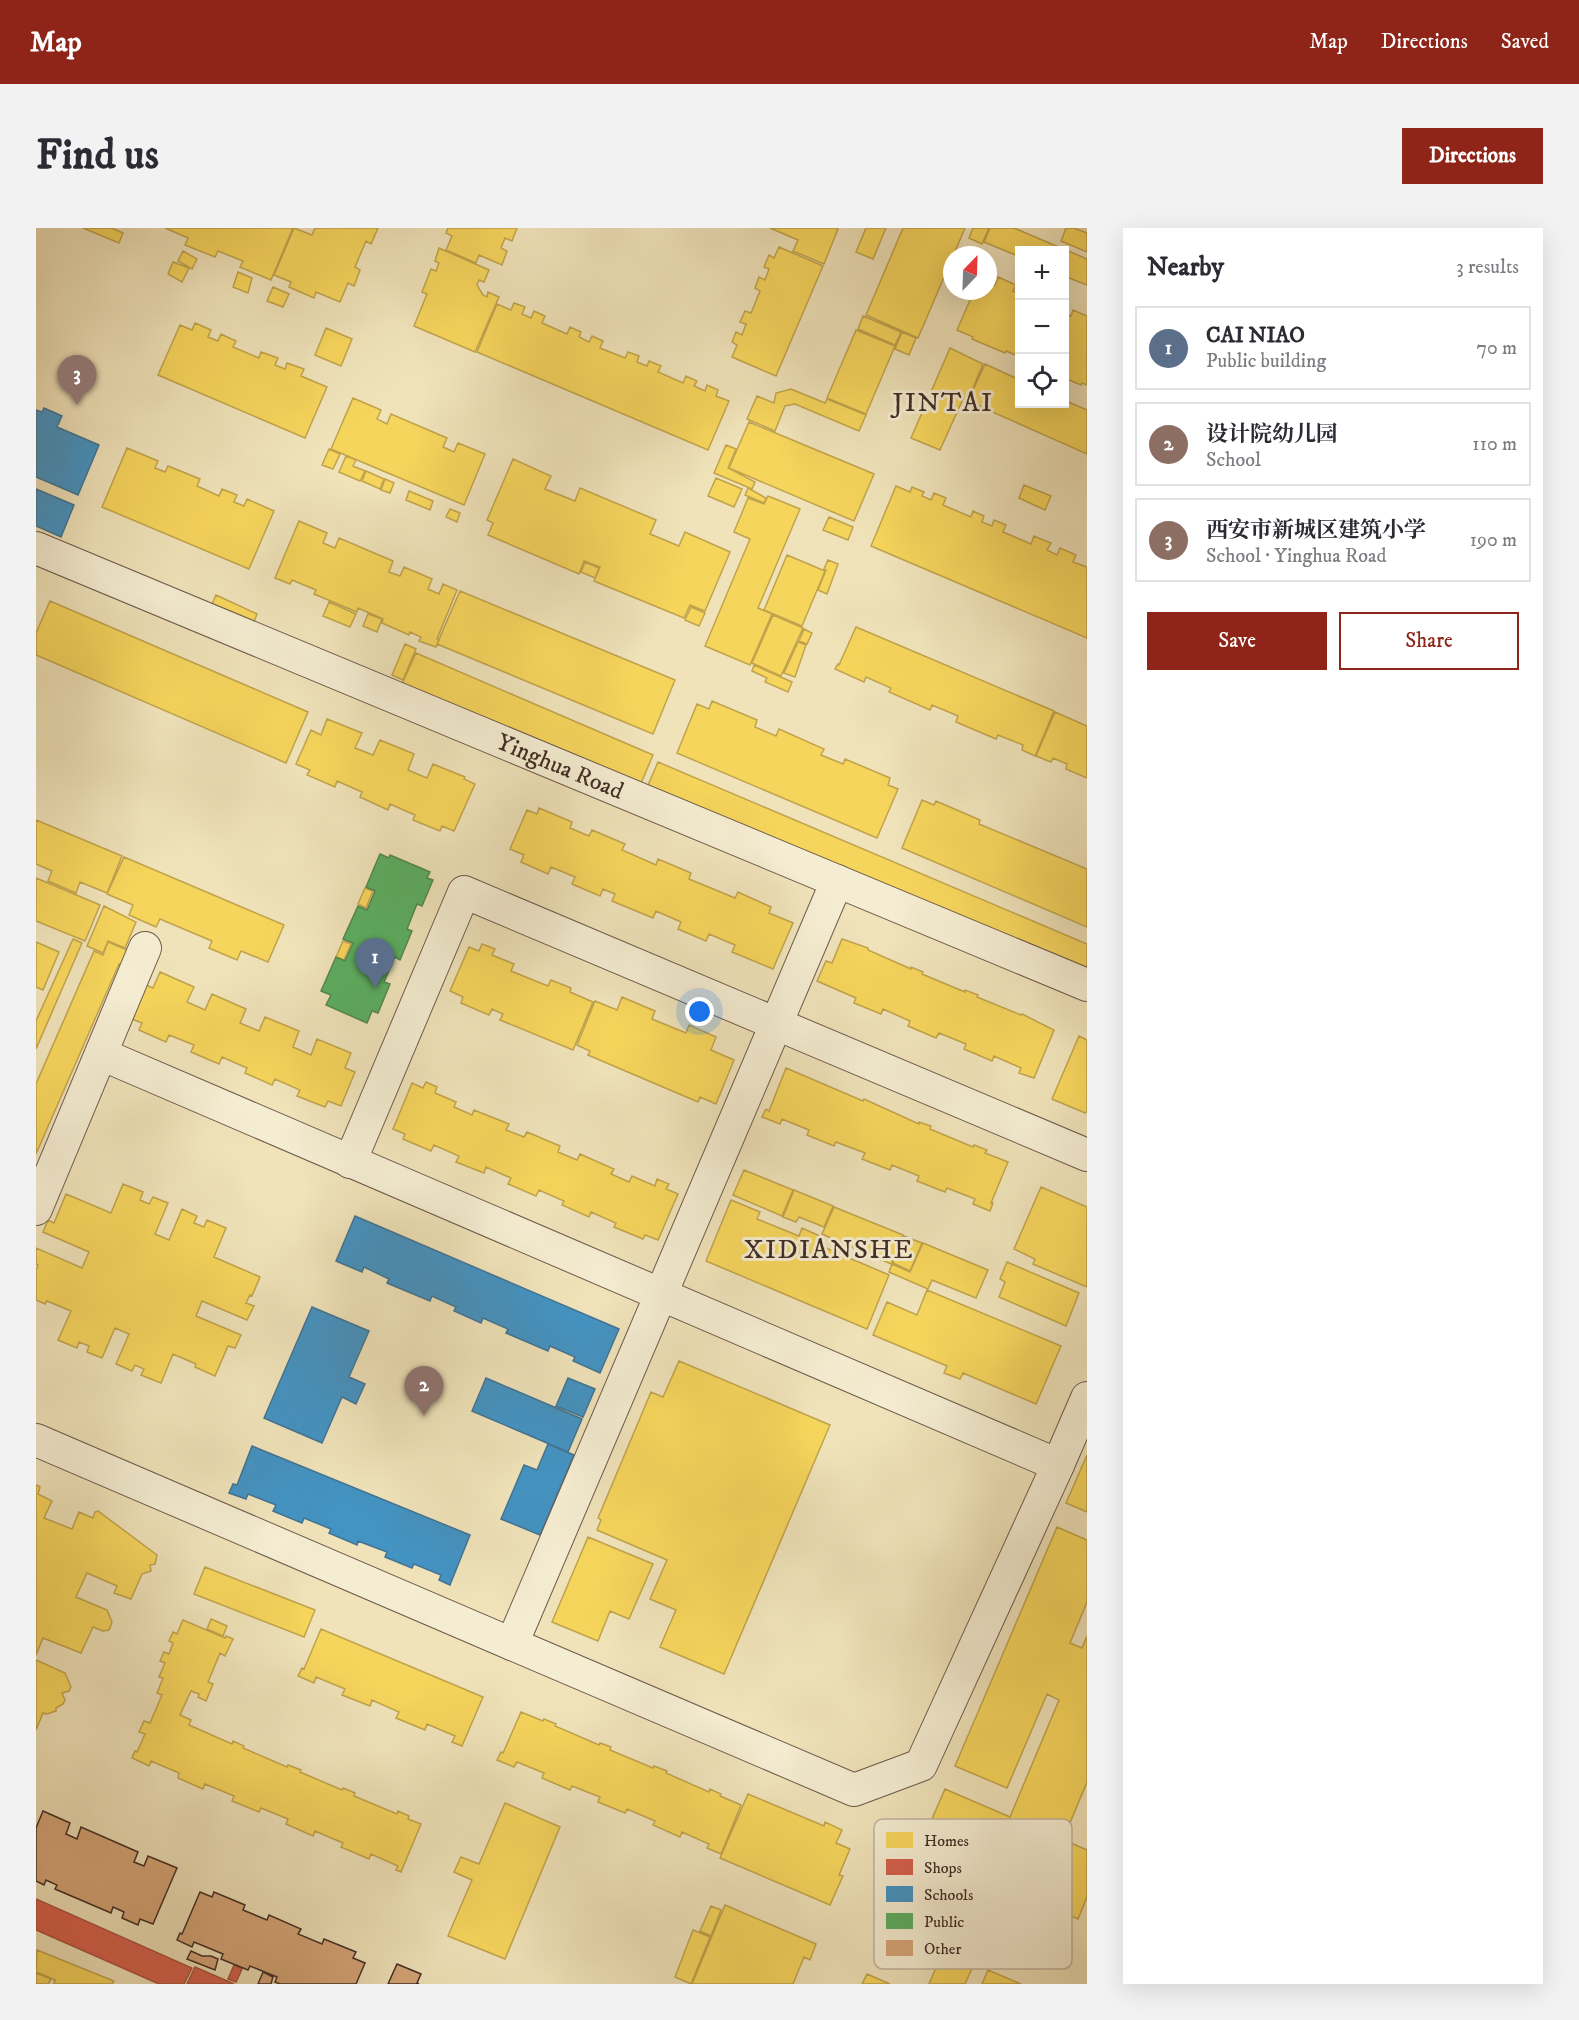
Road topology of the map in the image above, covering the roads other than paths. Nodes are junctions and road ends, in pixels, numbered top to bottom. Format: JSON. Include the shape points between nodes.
{"nodes":[{"id":1,"x":36,"y":548,"type":"edge"},
{"id":2,"x":837,"y":881,"type":"junction"},
{"id":3,"x":145,"y":948,"type":"dead end"},
{"id":4,"x":1087,"y":985,"type":"edge"},
{"id":5,"x":777,"y":1023,"type":"junction"},
{"id":6,"x":101,"y":1054,"type":"junction"},
{"id":7,"x":1087,"y":1155,"type":"edge"},
{"id":8,"x":350,"y":1162,"type":"junction"},
{"id":9,"x":36,"y":1209,"type":"edge"},
{"id":10,"x":660,"y":1295,"type":"junction"},
{"id":11,"x":1087,"y":1398,"type":"edge"},
{"id":12,"x":36,"y":1440,"type":"edge"},
{"id":13,"x":1058,"y":1466,"type":"junction"},
{"id":14,"x":512,"y":1644,"type":"junction"}],
"edges":[{"from":1,"to":2,"type":"street","name":"Yinghua Road"},
{"from":2,"to":4,"type":"street","name":"Yinghua Road"},
{"from":2,"to":5,"type":"street"},
{"from":3,"to":6,"type":"street"},
{"from":5,"to":7,"type":"street"},
{"from":5,"to":8,"type":"street","via":[[464,892]]},
{"from":5,"to":10,"type":"street"},
{"from":6,"to":8,"type":"street"},
{"from":6,"to":9,"type":"street"},
{"from":8,"to":10,"type":"street"},
{"from":10,"to":13,"type":"street"},
{"from":10,"to":14,"type":"street"},
{"from":11,"to":13,"type":"street"},
{"from":12,"to":14,"type":"street"},
{"from":13,"to":14,"type":"street","via":[[921,1765],[854,1790]]}]}
